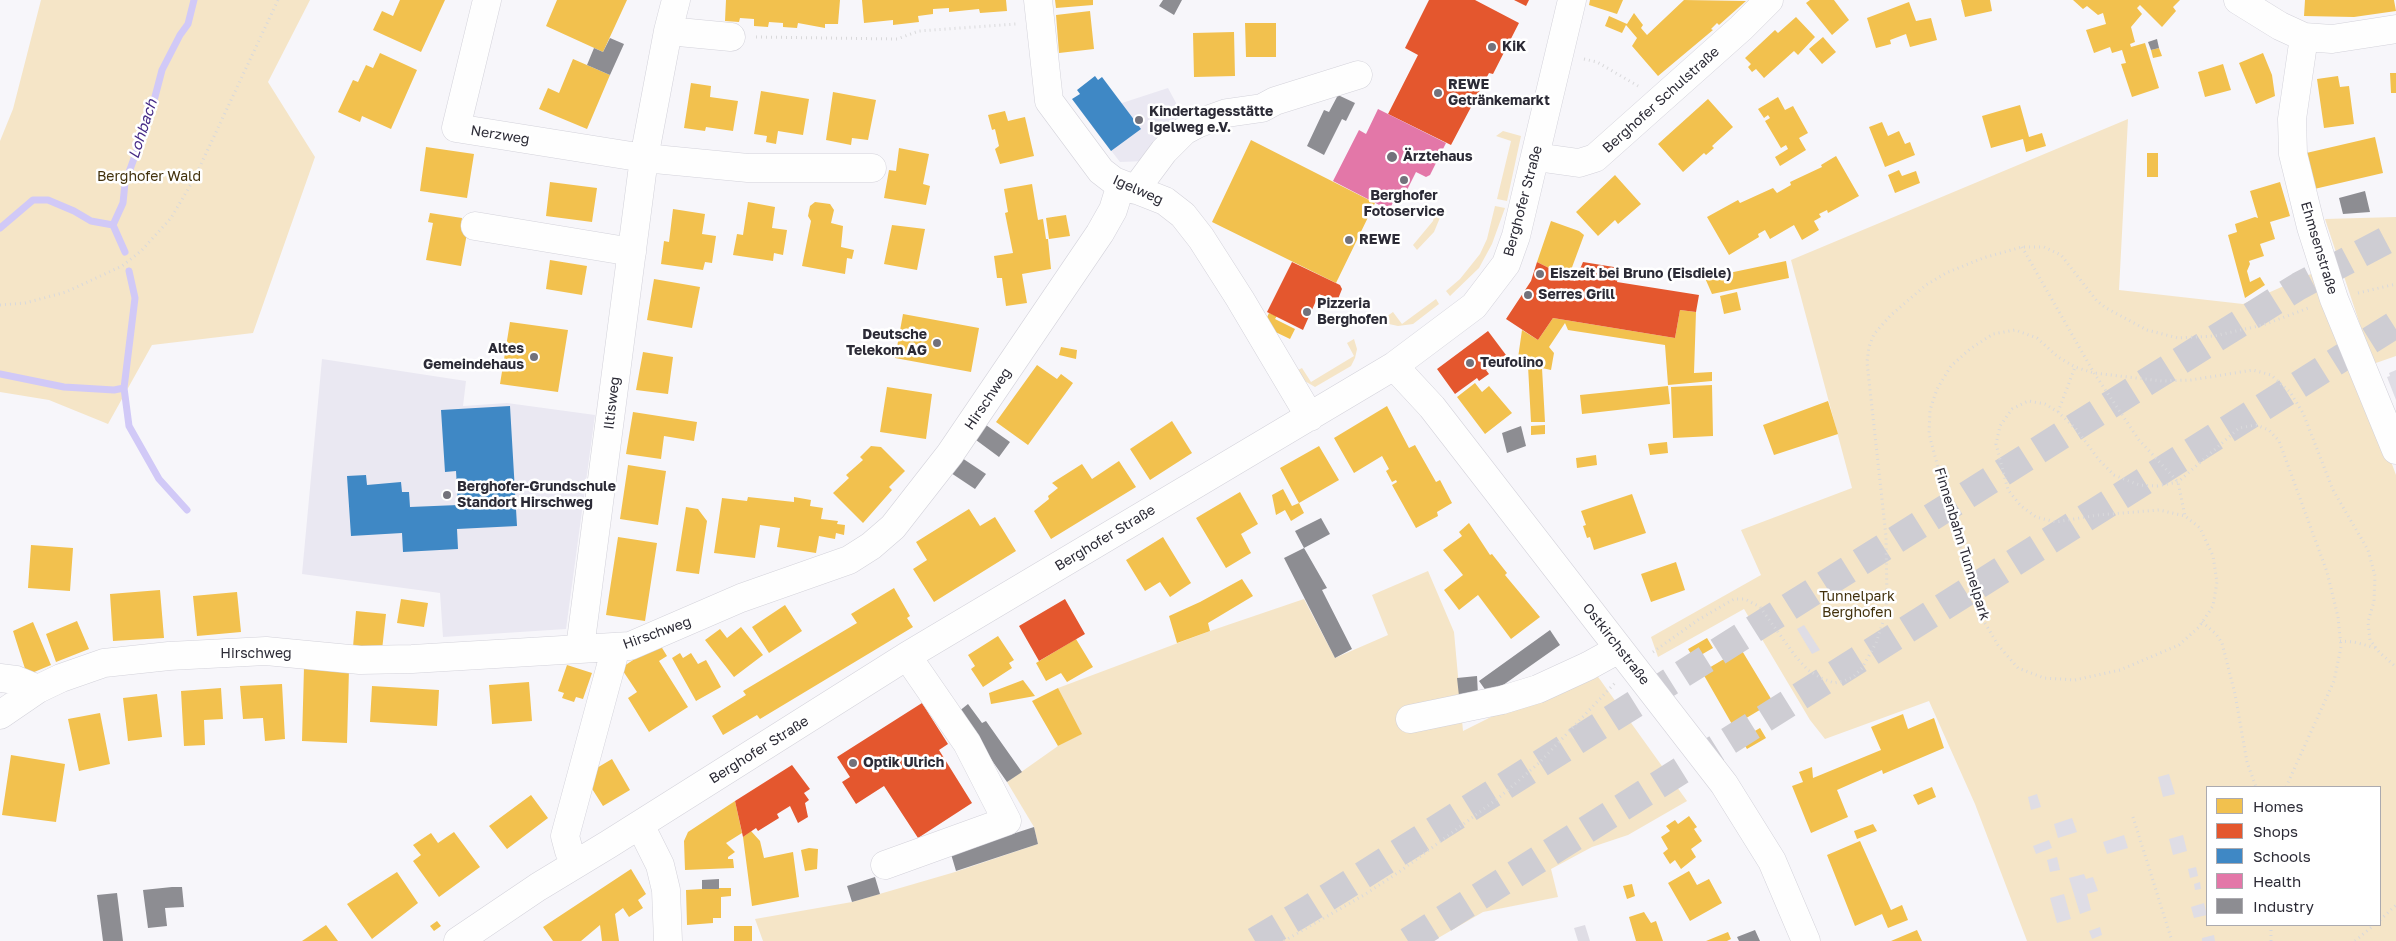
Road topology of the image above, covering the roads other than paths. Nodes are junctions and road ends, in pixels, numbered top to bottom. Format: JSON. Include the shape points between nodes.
{"nodes":[{"id":1,"x":487,"y":0,"type":"edge"},
{"id":2,"x":676,"y":0,"type":"edge"},
{"id":3,"x":1038,"y":0,"type":"edge"},
{"id":4,"x":1572,"y":0,"type":"edge"},
{"id":5,"x":1769,"y":0,"type":"edge"},
{"id":6,"x":2238,"y":0,"type":"edge"},
{"id":7,"x":2396,"y":29,"type":"edge"},
{"id":8,"x":668,"y":31,"type":"junction"},
{"id":9,"x":731,"y":37,"type":"road end"},
{"id":10,"x":2304,"y":37,"type":"junction"},
{"id":11,"x":1358,"y":75,"type":"dead end"},
{"id":12,"x":1536,"y":157,"type":"junction"},
{"id":13,"x":644,"y":158,"type":"junction"},
{"id":14,"x":872,"y":168,"type":"dead end"},
{"id":15,"x":1128,"y":187,"type":"junction"},
{"id":16,"x":475,"y":226,"type":"dead end"},
{"id":17,"x":632,"y":252,"type":"junction"},
{"id":18,"x":1394,"y":366,"type":"junction"},
{"id":19,"x":1310,"y":417,"type":"junction"},
{"id":20,"x":2396,"y":450,"type":"edge"},
{"id":21,"x":616,"y":647,"type":"junction"},
{"id":22,"x":580,"y":648,"type":"junction"},
{"id":23,"x":1619,"y":648,"type":"junction"},
{"id":24,"x":907,"y":656,"type":"junction"},
{"id":25,"x":0,"y":678,"type":"edge"},
{"id":26,"x":38,"y":690,"type":"junction"},
{"id":27,"x":0,"y":714,"type":"edge"},
{"id":28,"x":1410,"y":719,"type":"dead end"},
{"id":29,"x":640,"y":825,"type":"junction"},
{"id":30,"x":576,"y":864,"type":"junction"},
{"id":31,"x":885,"y":865,"type":"dead end"},
{"id":32,"x":458,"y":941,"type":"edge"},
{"id":33,"x":668,"y":941,"type":"edge"},
{"id":34,"x":1806,"y":941,"type":"edge"}],
"edges":[{"from":1,"to":13,"type":"street","name":"Nerzweg","via":[[456,128]]},
{"from":2,"to":8,"type":"street","name":"Iltisweg"},
{"from":3,"to":15,"type":"street","name":"Igelweg","via":[[1049,101],[1101,171]]},
{"from":4,"to":12,"type":"street","name":"Berghofer Straße"},
{"from":5,"to":12,"type":"street","name":"Berghofer Schulstraße","via":[[1595,158],[1578,163]]},
{"from":6,"to":10,"type":"street"},
{"from":7,"to":10,"type":"street","via":[[2332,39]]},
{"from":8,"to":9,"type":"street"},
{"from":8,"to":13,"type":"street","name":"Iltisweg"},
{"from":10,"to":20,"type":"street","name":"Ehmsenstraße","via":[[2292,119],[2294,154],[2311,228],[2334,299]]},
{"from":11,"to":15,"type":"street","name":"Hirschweg","via":[[1274,101],[1262,108],[1227,113],[1199,123],[1184,131]]},
{"from":12,"to":18,"type":"street","name":"Berghofer Straße","via":[[1516,236],[1506,264],[1496,279],[1474,306]]},
{"from":13,"to":14,"type":"street","via":[[748,168]]},
{"from":13,"to":17,"type":"street","name":"Iltisweg"},
{"from":15,"to":19,"type":"street","name":"Igelweg","via":[[1165,201],[1183,215],[1201,238]]},
{"from":15,"to":21,"type":"street","name":"Hirschweg","via":[[950,454],[892,527],[871,546],[849,560],[741,598],[630,646]]},
{"from":16,"to":17,"type":"street"},
{"from":17,"to":22,"type":"street","name":"Iltisweg"},
{"from":18,"to":19,"type":"street","name":"Berghofer Straße"},
{"from":18,"to":23,"type":"street","name":"Ostkirchstraße","via":[[1432,407]]},
{"from":19,"to":24,"type":"street","name":"Berghofer Straße"},
{"from":21,"to":22,"type":"street","name":"Hirschweg"},
{"from":21,"to":30,"type":"street","via":[[566,836]]},
{"from":22,"to":26,"type":"street","name":"Hirschweg","via":[[412,659],[360,660],[266,651],[169,656],[104,664],[61,678]]},
{"from":23,"to":28,"type":"street","via":[[1538,689]]},
{"from":23,"to":34,"type":"street","name":"Ostkirchstraße","via":[[1724,784],[1772,861]]},
{"from":24,"to":29,"type":"street","name":"Berghofer Straße"},
{"from":24,"to":31,"type":"street","via":[[967,743],[1007,821]]},
{"from":25,"to":26,"type":"street","via":[[16,680]]},
{"from":26,"to":27,"type":"street","name":"Hirschweg"},
{"from":29,"to":30,"type":"street","name":"Berghofer Straße"},
{"from":29,"to":33,"type":"street","via":[[660,865],[666,890]]},
{"from":30,"to":32,"type":"street","name":"Berghofer Straße"}]}
